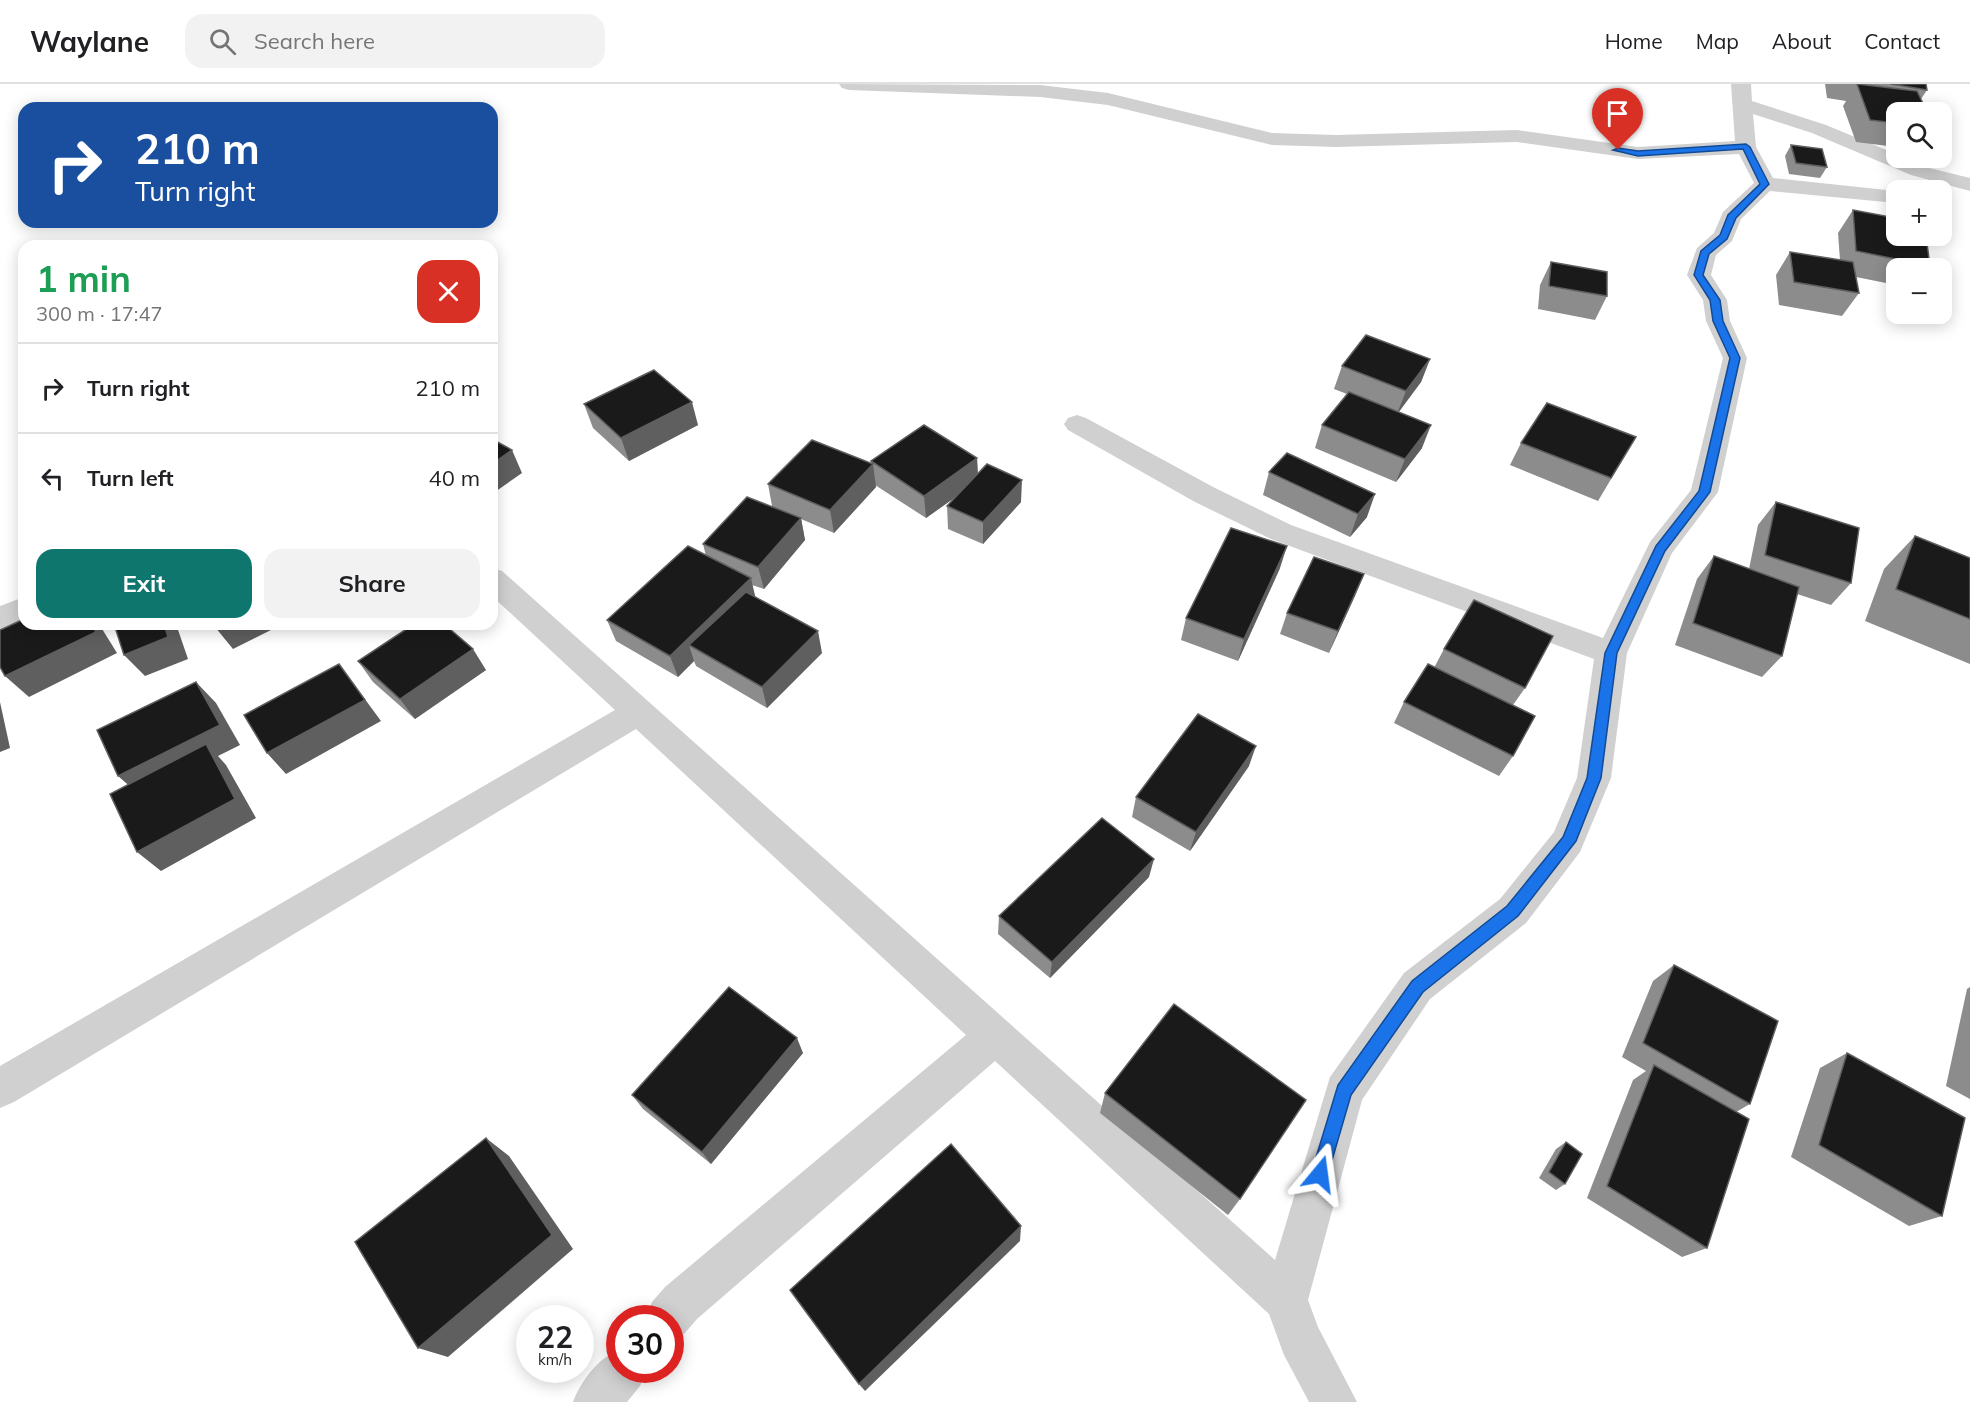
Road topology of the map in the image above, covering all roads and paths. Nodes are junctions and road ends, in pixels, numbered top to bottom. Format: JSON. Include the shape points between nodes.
{"nodes":[{"id":1,"x":849,"y":84,"type":"edge"},
{"id":2,"x":1742,"y":94,"type":"edge"},
{"id":3,"x":1746,"y":147,"type":"junction"},
{"id":4,"x":1765,"y":184,"type":"junction"},
{"id":5,"x":1886,"y":196,"type":"edge"},
{"id":6,"x":1967,"y":198,"type":"edge"},
{"id":7,"x":1077,"y":424,"type":"dead end"},
{"id":8,"x":498,"y":584,"type":"edge"},
{"id":9,"x":18,"y":611,"type":"edge"},
{"id":10,"x":0,"y":620,"type":"edge"},
{"id":11,"x":1611,"y":653,"type":"junction"},
{"id":12,"x":638,"y":712,"type":"junction"},
{"id":13,"x":995,"y":1036,"type":"junction"},
{"id":14,"x":0,"y":1088,"type":"edge"},
{"id":15,"x":1286,"y":1300,"type":"junction"},
{"id":16,"x":679,"y":1305,"type":"edge"},
{"id":17,"x":613,"y":1383,"type":"edge"},
{"id":18,"x":596,"y":1402,"type":"edge"},
{"id":19,"x":1334,"y":1402,"type":"edge"}],
"edges":[{"from":1,"to":3,"type":"street","via":[[1040,91],[1108,99],[1272,139],[1517,136],[1638,153]]},
{"from":2,"to":3,"type":"street"},
{"from":2,"to":6,"type":"street","via":[[1918,171]]},
{"from":3,"to":4,"type":"street"},
{"from":4,"to":5,"type":"street"},
{"from":4,"to":11,"type":"street","via":[[1731,217],[1724,237],[1705,253],[1699,275],[1715,300],[1718,321],[1735,358],[1704,492],[1660,549]]},
{"from":7,"to":11,"type":"street","via":[[1281,532]]},
{"from":8,"to":12,"type":"street"},
{"from":9,"to":10,"type":"street"},
{"from":11,"to":15,"type":"street","via":[[1594,778],[1569,841],[1513,911],[1418,986],[1344,1091]]},
{"from":12,"to":13,"type":"street"},
{"from":12,"to":14,"type":"street"},
{"from":13,"to":15,"type":"street"},
{"from":13,"to":16,"type":"street"},
{"from":15,"to":19,"type":"street","via":[[1300,1339]]},
{"from":17,"to":18,"type":"street"}]}
